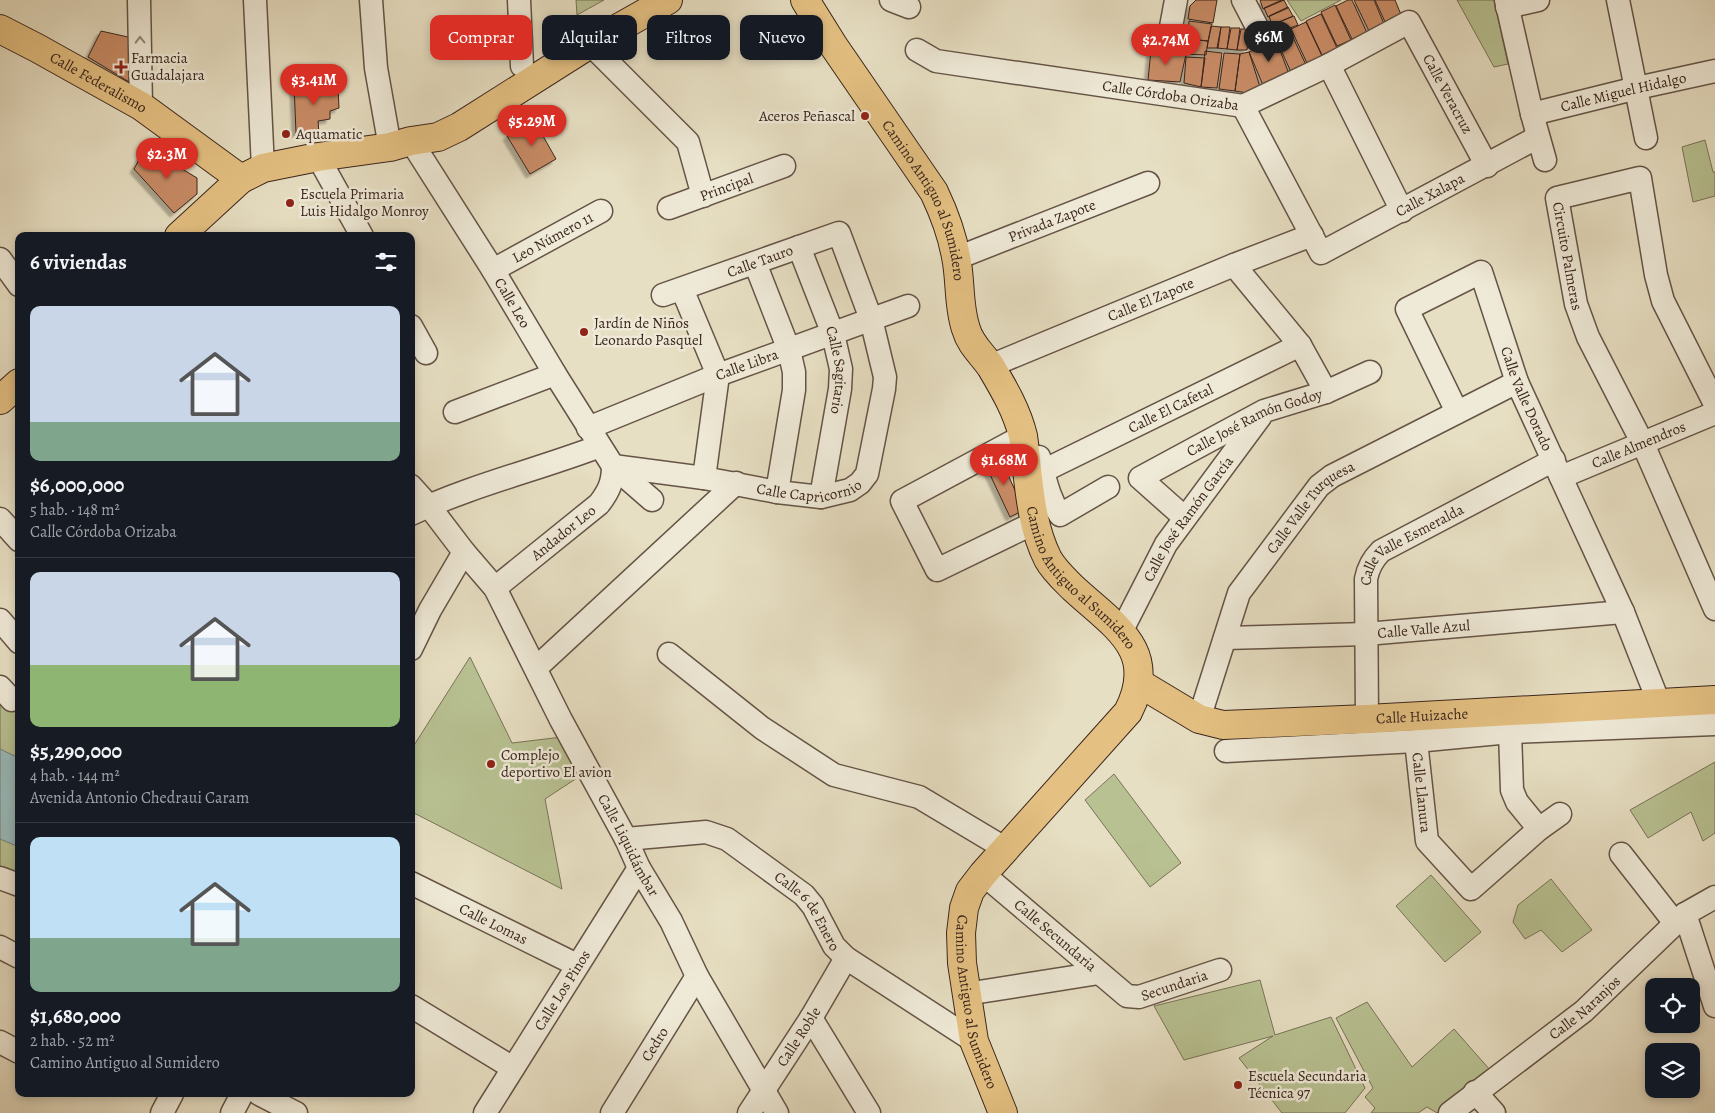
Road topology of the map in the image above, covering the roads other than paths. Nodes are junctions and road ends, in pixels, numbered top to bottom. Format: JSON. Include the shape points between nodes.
{"nodes":[{"id":1,"x":139,"y":0,"type":"edge"},
{"id":2,"x":256,"y":0,"type":"edge"},
{"id":3,"x":372,"y":0,"type":"edge"},
{"id":4,"x":520,"y":0,"type":"edge"},
{"id":5,"x":632,"y":0,"type":"edge"},
{"id":6,"x":668,"y":0,"type":"edge"},
{"id":7,"x":805,"y":0,"type":"edge"},
{"id":8,"x":1173,"y":0,"type":"edge"},
{"id":9,"x":1243,"y":0,"type":"edge"},
{"id":10,"x":1538,"y":0,"type":"edge"},
{"id":11,"x":1618,"y":0,"type":"edge"},
{"id":12,"x":1506,"y":4,"type":"edge"},
{"id":13,"x":637,"y":17,"type":"edge"},
{"id":14,"x":1409,"y":22,"type":"joint"},
{"id":15,"x":1256,"y":25,"type":"dead end"},
{"id":16,"x":0,"y":29,"type":"edge"},
{"id":17,"x":1168,"y":43,"type":"dead end"},
{"id":18,"x":917,"y":50,"type":"dead end"},
{"id":19,"x":565,"y":60,"type":"edge"},
{"id":20,"x":606,"y":60,"type":"edge"},
{"id":21,"x":1330,"y":65,"type":"junction"},
{"id":22,"x":522,"y":66,"type":"junction"},
{"id":23,"x":1715,"y":72,"type":"edge"},
{"id":24,"x":1637,"y":88,"type":"junction"},
{"id":25,"x":141,"y":106,"type":"junction"},
{"id":26,"x":1243,"y":106,"type":"junction"},
{"id":27,"x":1532,"y":114,"type":"junction"},
{"id":28,"x":1538,"y":137,"type":"junction"},
{"id":29,"x":1646,"y":138,"type":"dead end"},
{"id":30,"x":400,"y":144,"type":"junction"},
{"id":31,"x":318,"y":157,"type":"junction"},
{"id":32,"x":1545,"y":160,"type":"dead end"},
{"id":33,"x":784,"y":166,"type":"dead end"},
{"id":34,"x":1486,"y":166,"type":"junction"},
{"id":35,"x":252,"y":173,"type":"junction"},
{"id":36,"x":1148,"y":183,"type":"dead end"},
{"id":37,"x":704,"y":196,"type":"junction"},
{"id":38,"x":669,"y":208,"type":"dead end"},
{"id":39,"x":601,"y":211,"type":"dead end"},
{"id":40,"x":1402,"y":211,"type":"junction"},
{"id":41,"x":184,"y":232,"type":"edge"},
{"id":42,"x":360,"y":232,"type":"edge"},
{"id":43,"x":839,"y":233,"type":"joint"},
{"id":44,"x":1316,"y":244,"type":"junction"},
{"id":45,"x":799,"y":247,"type":"junction"},
{"id":46,"x":957,"y":258,"type":"junction"},
{"id":47,"x":0,"y":259,"type":"edge"},
{"id":48,"x":755,"y":263,"type":"junction"},
{"id":49,"x":1234,"y":265,"type":"junction"},
{"id":50,"x":498,"y":267,"type":"junction"},
{"id":51,"x":15,"y":280,"type":"edge"},
{"id":52,"x":908,"y":306,"type":"dead end"},
{"id":53,"x":871,"y":318,"type":"junction"},
{"id":54,"x":415,"y":333,"type":"edge"},
{"id":55,"x":833,"y":334,"type":"junction"},
{"id":56,"x":1300,"y":345,"type":"junction"},
{"id":57,"x":789,"y":350,"type":"junction"},
{"id":58,"x":426,"y":353,"type":"dead end"},
{"id":59,"x":990,"y":366,"type":"junction"},
{"id":60,"x":1370,"y":372,"type":"dead end"},
{"id":61,"x":555,"y":374,"type":"junction"},
{"id":62,"x":718,"y":375,"type":"junction"},
{"id":63,"x":1517,"y":382,"type":"junction"},
{"id":64,"x":15,"y":387,"type":"edge"},
{"id":65,"x":1326,"y":392,"type":"junction"},
{"id":66,"x":0,"y":400,"type":"edge"},
{"id":67,"x":1715,"y":404,"type":"edge"},
{"id":68,"x":1264,"y":411,"type":"junction"},
{"id":69,"x":455,"y":412,"type":"dead end"},
{"id":70,"x":1457,"y":412,"type":"junction"},
{"id":71,"x":1715,"y":413,"type":"edge"},
{"id":72,"x":1020,"y":424,"type":"junction"},
{"id":73,"x":594,"y":437,"type":"junction"},
{"id":74,"x":1643,"y":444,"type":"junction"},
{"id":75,"x":613,"y":466,"type":"junction"},
{"id":76,"x":1557,"y":468,"type":"junction"},
{"id":77,"x":1043,"y":471,"type":"junction"},
{"id":78,"x":704,"y":478,"type":"junction"},
{"id":79,"x":736,"y":483,"type":"junction"},
{"id":80,"x":1108,"y":487,"type":"dead end"},
{"id":81,"x":778,"y":492,"type":"junction"},
{"id":82,"x":415,"y":497,"type":"edge"},
{"id":83,"x":821,"y":498,"type":"junction"},
{"id":84,"x":652,"y":500,"type":"dead end"},
{"id":85,"x":420,"y":510,"type":"edge"},
{"id":86,"x":1185,"y":518,"type":"junction"},
{"id":87,"x":0,"y":519,"type":"edge"},
{"id":88,"x":1047,"y":519,"type":"junction"},
{"id":89,"x":15,"y":536,"type":"edge"},
{"id":90,"x":464,"y":552,"type":"junction"},
{"id":91,"x":495,"y":588,"type":"junction"},
{"id":92,"x":421,"y":609,"type":"edge"},
{"id":93,"x":1715,"y":609,"type":"edge"},
{"id":94,"x":1623,"y":612,"type":"junction"},
{"id":95,"x":0,"y":620,"type":"edge"},
{"id":96,"x":1121,"y":632,"type":"junction"},
{"id":97,"x":415,"y":633,"type":"edge"},
{"id":98,"x":1366,"y":634,"type":"junction"},
{"id":99,"x":15,"y":637,"type":"edge"},
{"id":100,"x":1225,"y":638,"type":"junction"},
{"id":101,"x":669,"y":654,"type":"dead end"},
{"id":102,"x":536,"y":668,"type":"junction"},
{"id":103,"x":1139,"y":683,"type":"junction"},
{"id":104,"x":1715,"y":700,"type":"edge"},
{"id":105,"x":1659,"y":703,"type":"junction"},
{"id":106,"x":1199,"y":719,"type":"junction"},
{"id":107,"x":1367,"y":720,"type":"junction"},
{"id":108,"x":1715,"y":724,"type":"edge"},
{"id":109,"x":1510,"y":732,"type":"junction"},
{"id":110,"x":1416,"y":741,"type":"junction"},
{"id":111,"x":1226,"y":751,"type":"dead end"},
{"id":112,"x":1560,"y":814,"type":"dead end"},
{"id":113,"x":1539,"y":829,"type":"junction"},
{"id":114,"x":626,"y":839,"type":"junction"},
{"id":115,"x":1006,"y":849,"type":"junction"},
{"id":116,"x":1621,"y":854,"type":"dead end"},
{"id":117,"x":639,"y":868,"type":"junction"},
{"id":118,"x":983,"y":874,"type":"junction"},
{"id":119,"x":0,"y":878,"type":"edge"},
{"id":120,"x":15,"y":884,"type":"edge"},
{"id":121,"x":415,"y":885,"type":"edge"},
{"id":122,"x":1715,"y":897,"type":"edge"},
{"id":123,"x":1680,"y":919,"type":"junction"},
{"id":124,"x":0,"y":947,"type":"edge"},
{"id":125,"x":15,"y":956,"type":"edge"},
{"id":126,"x":846,"y":958,"type":"junction"},
{"id":127,"x":577,"y":966,"type":"junction"},
{"id":128,"x":1220,"y":970,"type":"dead end"},
{"id":129,"x":1099,"y":973,"type":"junction"},
{"id":130,"x":697,"y":976,"type":"junction"},
{"id":131,"x":966,"y":994,"type":"junction"},
{"id":132,"x":1127,"y":996,"type":"joint"},
{"id":133,"x":1715,"y":1006,"type":"edge"},
{"id":134,"x":415,"y":1008,"type":"edge"},
{"id":135,"x":811,"y":1018,"type":"junction"},
{"id":136,"x":974,"y":1041,"type":"junction"},
{"id":137,"x":0,"y":1042,"type":"edge"},
{"id":138,"x":15,"y":1050,"type":"edge"},
{"id":139,"x":513,"y":1068,"type":"junction"},
{"id":140,"x":764,"y":1092,"type":"junction"},
{"id":141,"x":1475,"y":1092,"type":"junction"},
{"id":142,"x":170,"y":1097,"type":"edge"},
{"id":143,"x":240,"y":1097,"type":"edge"},
{"id":144,"x":265,"y":1097,"type":"edge"},
{"id":145,"x":162,"y":1113,"type":"edge"},
{"id":146,"x":232,"y":1113,"type":"edge"},
{"id":147,"x":296,"y":1113,"type":"edge"},
{"id":148,"x":485,"y":1113,"type":"edge"},
{"id":149,"x":612,"y":1113,"type":"edge"},
{"id":150,"x":749,"y":1113,"type":"edge"},
{"id":151,"x":777,"y":1113,"type":"edge"},
{"id":152,"x":868,"y":1113,"type":"edge"},
{"id":153,"x":1003,"y":1113,"type":"edge"},
{"id":154,"x":1450,"y":1113,"type":"edge"},
{"id":155,"x":1494,"y":1113,"type":"edge"}],
"edges":[{"from":25,"to":1,"type":"street","one_way":true},
{"from":2,"to":35,"type":"street"},
{"from":3,"to":30,"type":"street","via":[[376,68]]},
{"from":4,"to":22,"type":"street"},
{"from":5,"to":22,"type":"main road"},
{"from":6,"to":13,"type":"main road"},
{"from":7,"to":46,"type":"main road","name":"Camino Antiguo al Sumidero","via":[[934,192],[947,219]]},
{"from":8,"to":17,"type":"street"},
{"from":9,"to":15,"type":"street"},
{"from":10,"to":12,"type":"street"},
{"from":11,"to":24,"type":"street"},
{"from":12,"to":27,"type":"street"},
{"from":14,"to":21,"type":"street","name":"Calle Córdoba Orizaba"},
{"from":14,"to":34,"type":"street","name":"Calle Veracruz"},
{"from":16,"to":25,"type":"main road","name":"Calle Federalismo"},
{"from":18,"to":26,"type":"street","name":"Calle Córdoba Orizaba","via":[[936,61]]},
{"from":19,"to":30,"type":"main road","via":[[459,127],[438,137]]},
{"from":20,"to":37,"type":"street","via":[[688,142]]},
{"from":21,"to":26,"type":"street","name":"Calle Córdoba Orizaba"},
{"from":21,"to":40,"type":"street"},
{"from":22,"to":30,"type":"main road","via":[[451,115]]},
{"from":23,"to":24,"type":"street","name":"Calle Miguel Hidalgo"},
{"from":24,"to":27,"type":"street","name":"Calle Miguel Hidalgo"},
{"from":24,"to":29,"type":"street"},
{"from":25,"to":35,"type":"main road","name":"Calle Federalismo"},
{"from":26,"to":44,"type":"street"},
{"from":27,"to":28,"type":"street"},
{"from":28,"to":32,"type":"street"},
{"from":28,"to":34,"type":"street","name":"Calle Xalapa"},
{"from":30,"to":31,"type":"main road"},
{"from":30,"to":50,"type":"street","name":"Calle Leo"},
{"from":31,"to":35,"type":"main road"},
{"from":31,"to":42,"type":"street"},
{"from":33,"to":37,"type":"street","name":"Principal"},
{"from":34,"to":40,"type":"street","name":"Calle Xalapa"},
{"from":35,"to":41,"type":"main road"},
{"from":36,"to":46,"type":"street","name":"Privada Zapote"},
{"from":37,"to":38,"type":"street","name":"Principal"},
{"from":39,"to":50,"type":"street","name":"Leo Número 11"},
{"from":40,"to":44,"type":"street","name":"Calle Xalapa"},
{"from":43,"to":45,"type":"street","name":"Calle Tauro"},
{"from":43,"to":53,"type":"street","name":"Calle Capricornio"},
{"from":44,"to":49,"type":"street","name":"Calle El Zapote"},
{"from":45,"to":48,"type":"street","name":"Calle Tauro"},
{"from":45,"to":55,"type":"street","name":"Calle Sagitario"},
{"from":46,"to":59,"type":"main road","name":"Camino Antiguo al Sumidero","via":[[966,330],[970,341]]},
{"from":47,"to":51,"type":"street"},
{"from":48,"to":57,"type":"street"},
{"from":48,"to":62,"type":"street","name":"Calle Tauro","via":[[672,292]]},
{"from":49,"to":56,"type":"street"},
{"from":49,"to":59,"type":"street","name":"Calle El Zapote"},
{"from":50,"to":61,"type":"street","name":"Calle Leo"},
{"from":52,"to":53,"type":"street","name":"Calle Libra"},
{"from":53,"to":55,"type":"street","name":"Calle Libra"},
{"from":53,"to":83,"type":"street","name":"Calle Capricornio","via":[[885,377],[867,474],[850,490]]},
{"from":54,"to":58,"type":"street"},
{"from":55,"to":57,"type":"street","name":"Calle Libra"},
{"from":55,"to":83,"type":"street","name":"Calle Sagitario","via":[[841,369],[840,389]]},
{"from":56,"to":65,"type":"street"},
{"from":56,"to":77,"type":"street","name":"Calle El Cafetal"},
{"from":57,"to":62,"type":"street","name":"Calle Libra"},
{"from":57,"to":81,"type":"street","via":[[794,390]]},
{"from":59,"to":72,"type":"main road","name":"Camino Antiguo al Sumidero"},
{"from":60,"to":65,"type":"street","name":"Calle José Ramón Godoy"},
{"from":61,"to":69,"type":"street"},
{"from":61,"to":73,"type":"street","name":"Calle Leo"},
{"from":62,"to":73,"type":"street","name":"Calle Libra"},
{"from":62,"to":78,"type":"street"},
{"from":63,"to":70,"type":"street","name":"Calle Valle Turquesa"},
{"from":63,"to":70,"type":"street","name":"Calle Valle Dorado","via":[[1481,272],[1407,309]]},
{"from":63,"to":76,"type":"street","name":"Calle Valle Dorado"},
{"from":64,"to":66,"type":"main road"},
{"from":65,"to":68,"type":"street","name":"Calle José Ramón Godoy"},
{"from":67,"to":74,"type":"street","name":"Circuito Palmeras","via":[[1663,301],[1640,178],[1558,198],[1576,304],[1588,337]]},
{"from":68,"to":86,"type":"street","name":"Calle José Ramón García"},
{"from":68,"to":86,"type":"street","name":"Calle José Ramón Godoy","via":[[1140,478]]},
{"from":70,"to":100,"type":"street","name":"Calle Valle Turquesa","via":[[1332,476],[1319,486],[1239,593]]},
{"from":71,"to":74,"type":"street","name":"Calle Almendros"},
{"from":72,"to":77,"type":"street","via":[[1033,434]]},
{"from":72,"to":88,"type":"main road","name":"Camino Antiguo al Sumidero"},
{"from":72,"to":88,"type":"street","via":[[902,501],[937,570]]},
{"from":73,"to":75,"type":"street","name":"Calle Leo"},
{"from":73,"to":85,"type":"street","name":"Calle Libra","via":[[559,462],[455,495]]},
{"from":74,"to":76,"type":"street","name":"Calle Almendros"},
{"from":74,"to":93,"type":"street","name":"Circuito Palmeras"},
{"from":75,"to":78,"type":"street","name":"Calle Capricornio"},
{"from":75,"to":84,"type":"street","name":"Calle Leo"},
{"from":75,"to":91,"type":"street","name":"Andador Leo","via":[[609,491],[599,504]]},
{"from":76,"to":94,"type":"street","name":"Calle Valle Dorado"},
{"from":76,"to":98,"type":"street","name":"Calle Valle Esmeralda","via":[[1381,551],[1367,571]]},
{"from":77,"to":88,"type":"street","via":[[1054,506]]},
{"from":78,"to":79,"type":"street","name":"Calle Capricornio"},
{"from":79,"to":81,"type":"street","name":"Calle Capricornio"},
{"from":79,"to":102,"type":"street","name":"Calle Capricornio"},
{"from":80,"to":88,"type":"street"},
{"from":81,"to":83,"type":"street","name":"Calle Capricornio"},
{"from":82,"to":85,"type":"street","name":"Calle Liquidámbar"},
{"from":85,"to":90,"type":"street","name":"Calle Liquidámbar"},
{"from":86,"to":96,"type":"street","name":"Calle José Ramón García","via":[[1166,544]]},
{"from":87,"to":89,"type":"street"},
{"from":88,"to":96,"type":"main road","name":"Camino Antiguo al Sumidero","via":[[1041,544],[1050,561],[1059,574]]},
{"from":90,"to":91,"type":"street","name":"Calle Liquidámbar"},
{"from":90,"to":92,"type":"street"},
{"from":91,"to":102,"type":"street","name":"Calle Liquidámbar"},
{"from":92,"to":97,"type":"street"},
{"from":94,"to":98,"type":"street","name":"Calle Valle Azul"},
{"from":94,"to":105,"type":"street","name":"Calle Valle Dorado"},
{"from":95,"to":99,"type":"street"},
{"from":96,"to":103,"type":"main road","name":"Camino Antiguo al Sumidero","via":[[1132,646],[1139,665]]},
{"from":98,"to":100,"type":"street","name":"Calle Valle Azul"},
{"from":98,"to":107,"type":"street","name":"Calle Valle Esmeralda"},
{"from":100,"to":106,"type":"street","name":"Calle Valle Turquesa"},
{"from":101,"to":115,"type":"street","via":[[762,728],[834,775],[919,797]]},
{"from":102,"to":114,"type":"street","name":"Calle Liquidámbar"},
{"from":103,"to":106,"type":"main road","name":"Calle Huizache"},
{"from":103,"to":115,"type":"main road","name":"Camino Antiguo al Sumidero","via":[[1128,712]]},
{"from":104,"to":105,"type":"main road","name":"Calle Huizache"},
{"from":105,"to":107,"type":"main road","name":"Calle Huizache"},
{"from":106,"to":107,"type":"main road","name":"Calle Huizache","via":[[1223,725]]},
{"from":108,"to":109,"type":"street","name":"Calle Huizache"},
{"from":109,"to":110,"type":"street","name":"Calle Huizache"},
{"from":109,"to":113,"type":"street","via":[[1512,790],[1516,802]]},
{"from":110,"to":111,"type":"street","name":"Calle Huizache"},
{"from":110,"to":113,"type":"street","name":"Calle Llanura","via":[[1427,840],[1471,889]]},
{"from":112,"to":113,"type":"street"},
{"from":114,"to":117,"type":"street","name":"Calle Liquidámbar"},
{"from":114,"to":126,"type":"street","name":"Calle 6 de Enero","via":[[706,832],[727,839],[804,895],[834,946]]},
{"from":115,"to":118,"type":"main road","name":"Camino Antiguo al Sumidero"},
{"from":116,"to":123,"type":"street"},
{"from":117,"to":127,"type":"street","name":"Calle Los Pinos"},
{"from":117,"to":130,"type":"street","name":"Calle Liquidámbar","via":[[671,921]]},
{"from":118,"to":129,"type":"street","name":"Calle Secundaria"},
{"from":118,"to":131,"type":"main road","name":"Camino Antiguo al Sumidero","via":[[970,891],[964,908],[961,933]]},
{"from":119,"to":120,"type":"street"},
{"from":121,"to":127,"type":"street","name":"Calle Lomas"},
{"from":122,"to":123,"type":"street","name":"Calle Naranjos"},
{"from":123,"to":133,"type":"street"},
{"from":123,"to":141,"type":"street","name":"Calle Naranjos","via":[[1584,1011]]},
{"from":124,"to":125,"type":"street"},
{"from":126,"to":135,"type":"street","name":"Calle Roble"},
{"from":126,"to":136,"type":"street","name":"Calle 6 de Enero"},
{"from":127,"to":139,"type":"street","name":"Calle Los Pinos"},
{"from":128,"to":132,"type":"street","name":"Secundaria","via":[[1139,996]]},
{"from":129,"to":131,"type":"street"},
{"from":129,"to":132,"type":"street","name":"Calle Secundaria"},
{"from":130,"to":140,"type":"street","name":"Calle Liquidámbar"},
{"from":130,"to":149,"type":"street","name":"Cedro"},
{"from":131,"to":136,"type":"main road","name":"Camino Antiguo al Sumidero"},
{"from":134,"to":139,"type":"street"},
{"from":135,"to":140,"type":"street","name":"Calle Roble"},
{"from":135,"to":152,"type":"street"},
{"from":136,"to":153,"type":"main road","name":"Camino Antiguo al Sumidero"},
{"from":137,"to":138,"type":"street"},
{"from":139,"to":148,"type":"street","name":"Calle Los Pinos"},
{"from":140,"to":150,"type":"street","name":"Calle Roble"},
{"from":140,"to":151,"type":"street","name":"Calle Liquidámbar"},
{"from":141,"to":154,"type":"street","name":"Calle Naranjos"},
{"from":141,"to":155,"type":"street"},
{"from":142,"to":145,"type":"street"},
{"from":143,"to":146,"type":"street"},
{"from":144,"to":147,"type":"street"}]}
